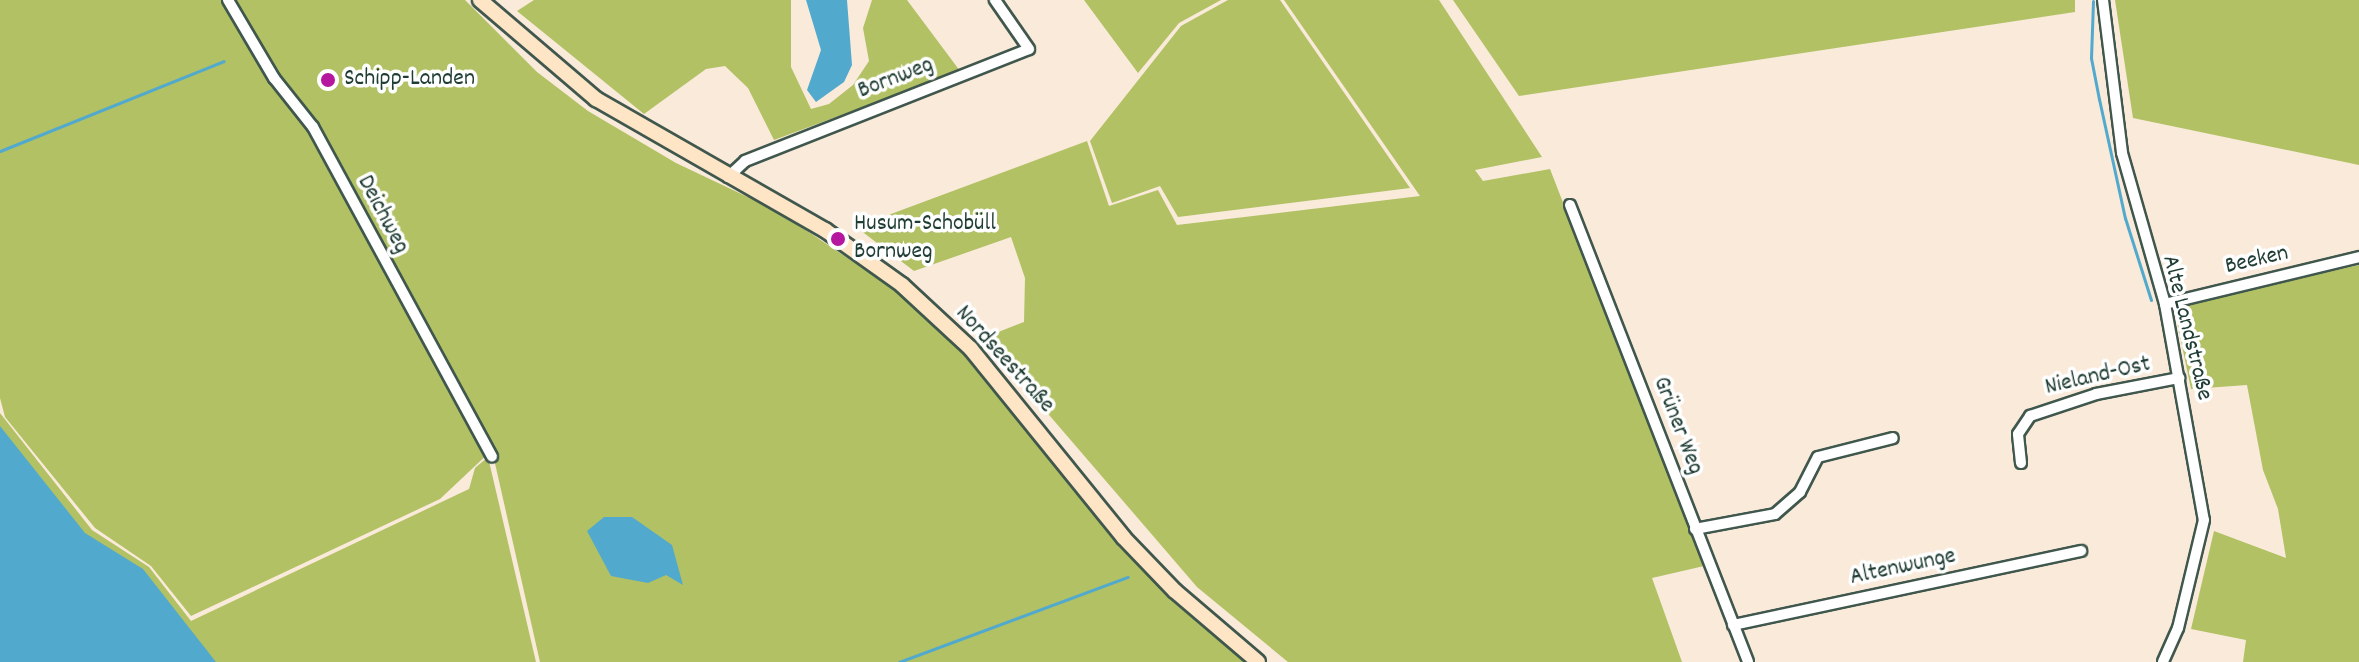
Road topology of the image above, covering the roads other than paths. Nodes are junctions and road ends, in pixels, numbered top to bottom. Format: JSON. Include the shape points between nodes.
{"nodes":[{"id":1,"x":228,"y":0,"type":"edge"},
{"id":2,"x":480,"y":0,"type":"edge"},
{"id":3,"x":995,"y":0,"type":"edge"},
{"id":4,"x":2103,"y":0,"type":"edge"},
{"id":5,"x":728,"y":177,"type":"junction"},
{"id":6,"x":1570,"y":205,"type":"dead end"},
{"id":7,"x":2359,"y":257,"type":"edge"},
{"id":8,"x":2165,"y":304,"type":"junction"},
{"id":9,"x":2179,"y":378,"type":"junction"},
{"id":10,"x":1893,"y":438,"type":"dead end"},
{"id":11,"x":492,"y":456,"type":"dead end"},
{"id":12,"x":2021,"y":463,"type":"dead end"},
{"id":13,"x":1695,"y":529,"type":"junction"},
{"id":14,"x":2081,"y":551,"type":"dead end"},
{"id":15,"x":1733,"y":625,"type":"junction"},
{"id":16,"x":1258,"y":662,"type":"edge"},
{"id":17,"x":1748,"y":662,"type":"edge"},
{"id":18,"x":2163,"y":662,"type":"edge"}],
"edges":[{"from":1,"to":11,"type":"street","name":"Deichweg","via":[[274,78],[313,127]]},
{"from":2,"to":5,"type":"main road","name":"Nordseestraße","via":[[596,99]]},
{"from":3,"to":5,"type":"street","name":"Bornweg","via":[[1029,49],[745,161]]},
{"from":4,"to":8,"type":"street","name":"Alte Landstraße","via":[[2103,32],[2130,192]]},
{"from":5,"to":16,"type":"main road","name":"Nordseestraße","via":[[825,230],[904,287],[971,349],[1123,537],[1175,591]]},
{"from":6,"to":13,"type":"street","name":"Grüner Weg"},
{"from":7,"to":8,"type":"street","name":"Beeken"},
{"from":8,"to":9,"type":"street","name":"Alte Landstraße"},
{"from":9,"to":12,"type":"street","name":"Nieland-Ost","via":[[2096,394],[2030,416],[2018,434]]},
{"from":9,"to":18,"type":"street","name":"Alte Landstraße","via":[[2204,520],[2178,628]]},
{"from":10,"to":13,"type":"street","via":[[1818,457],[1800,492],[1775,514]]},
{"from":13,"to":15,"type":"street","name":"Grüner Weg"},
{"from":14,"to":15,"type":"street","name":"Altenwunge"},
{"from":15,"to":17,"type":"street","name":"Grüner Weg"}]}
